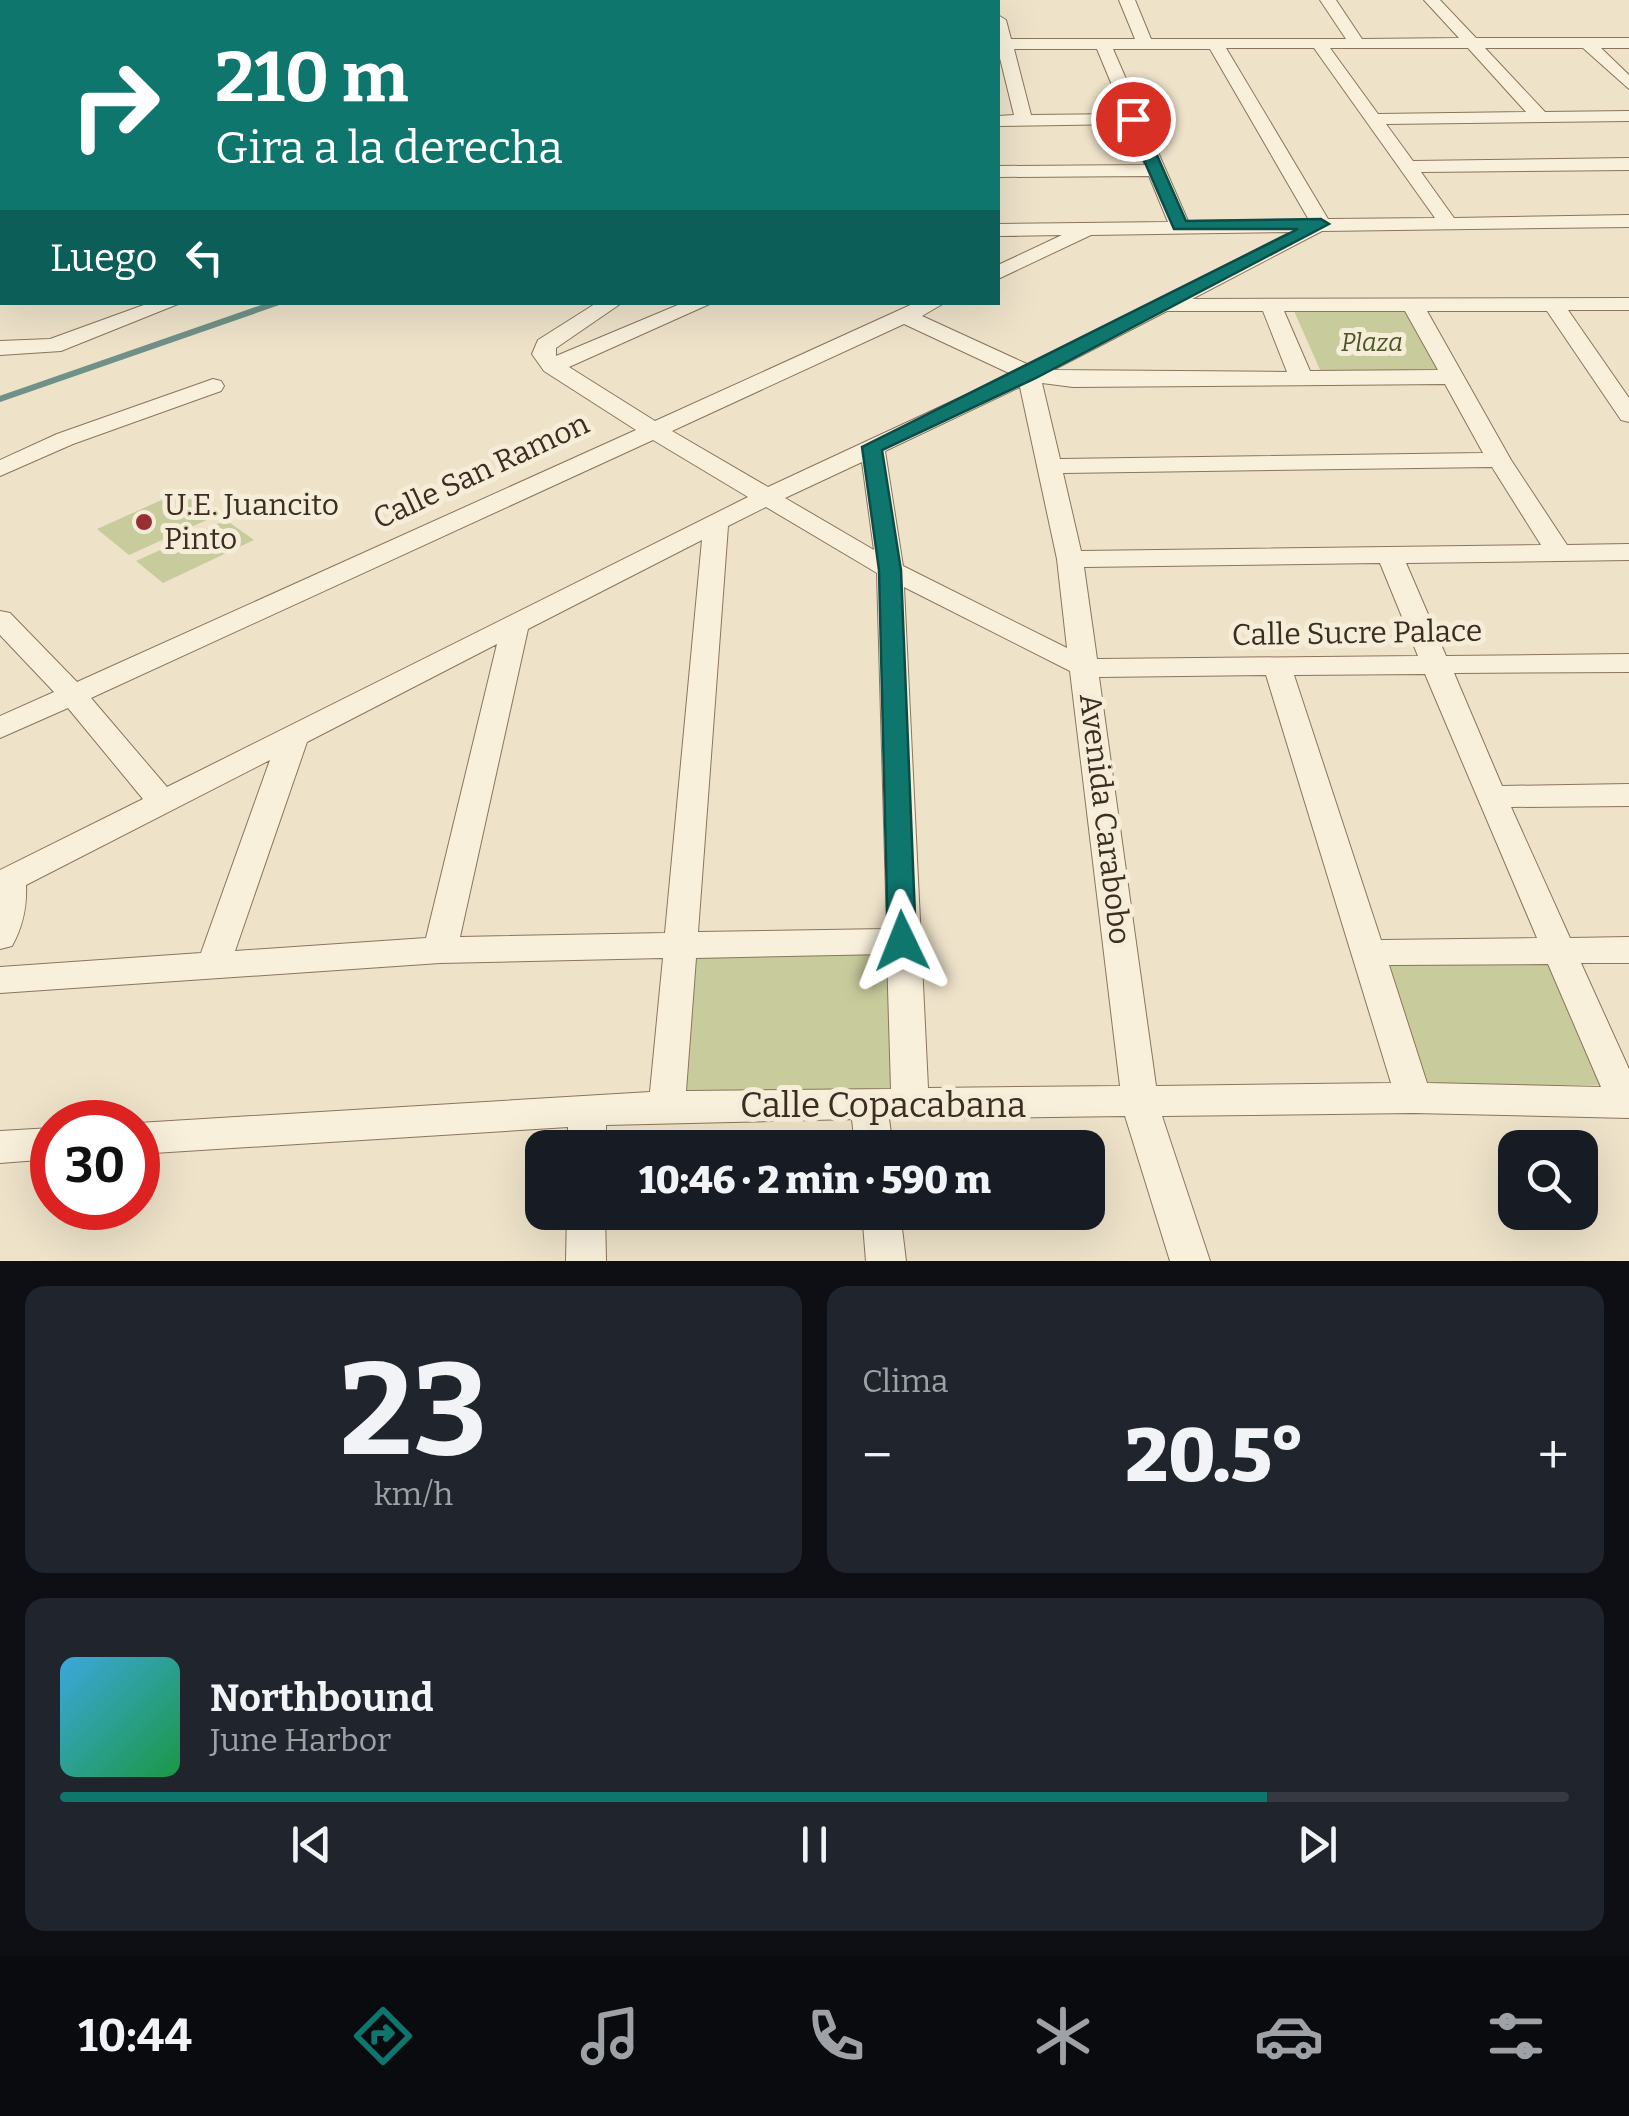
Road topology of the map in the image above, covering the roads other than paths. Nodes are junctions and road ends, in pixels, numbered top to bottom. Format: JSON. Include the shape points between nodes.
{"nodes":[{"id":1,"x":1127,"y":0,"type":"edge"},
{"id":2,"x":1328,"y":0,"type":"edge"},
{"id":3,"x":1432,"y":0,"type":"edge"},
{"id":4,"x":1587,"y":42,"type":"junction"},
{"id":5,"x":1629,"y":42,"type":"edge"},
{"id":6,"x":1145,"y":43,"type":"junction"},
{"id":7,"x":1357,"y":43,"type":"junction"},
{"id":8,"x":1468,"y":43,"type":"junction"},
{"id":9,"x":1000,"y":44,"type":"edge"},
{"id":10,"x":1103,"y":44,"type":"junction"},
{"id":11,"x":1216,"y":44,"type":"junction"},
{"id":12,"x":1318,"y":44,"type":"junction"},
{"id":13,"x":1000,"y":47,"type":"edge"},
{"id":14,"x":1629,"y":84,"type":"edge"},
{"id":15,"x":1629,"y":116,"type":"edge"},
{"id":16,"x":1540,"y":117,"type":"junction"},
{"id":17,"x":1374,"y":118,"type":"junction"},
{"id":18,"x":1133,"y":119,"type":"junction"},
{"id":19,"x":1024,"y":121,"type":"junction"},
{"id":20,"x":1000,"y":122,"type":"edge"},
{"id":21,"x":1629,"y":164,"type":"edge"},
{"id":22,"x":1408,"y":168,"type":"junction"},
{"id":23,"x":1155,"y":170,"type":"junction"},
{"id":24,"x":1000,"y":172,"type":"edge"},
{"id":25,"x":1629,"y":220,"type":"edge"},
{"id":26,"x":1447,"y":222,"type":"junction"},
{"id":27,"x":1321,"y":224,"type":"junction"},
{"id":28,"x":1180,"y":226,"type":"junction"},
{"id":29,"x":1092,"y":228,"type":"junction"},
{"id":30,"x":1000,"y":230,"type":"edge"},
{"id":31,"x":1000,"y":272,"type":"edge"},
{"id":32,"x":1553,"y":304,"type":"junction"},
{"id":33,"x":1629,"y":304,"type":"edge"},
{"id":34,"x":165,"y":305,"type":"edge"},
{"id":35,"x":608,"y":305,"type":"edge"},
{"id":36,"x":697,"y":305,"type":"edge"},
{"id":37,"x":930,"y":305,"type":"edge"},
{"id":38,"x":1160,"y":305,"type":"junction"},
{"id":39,"x":1272,"y":307,"type":"junction"},
{"id":40,"x":1414,"y":307,"type":"junction"},
{"id":41,"x":906,"y":317,"type":"junction"},
{"id":42,"x":54,"y":346,"type":"junction"},
{"id":43,"x":0,"y":348,"type":"edge"},
{"id":44,"x":552,"y":366,"type":"junction"},
{"id":45,"x":0,"y":368,"type":"edge"},
{"id":46,"x":1029,"y":374,"type":"junction"},
{"id":47,"x":1454,"y":377,"type":"junction"},
{"id":48,"x":1300,"y":378,"type":"junction"},
{"id":49,"x":213,"y":386,"type":"dead end"},
{"id":50,"x":1629,"y":415,"type":"edge"},
{"id":51,"x":651,"y":429,"type":"junction"},
{"id":52,"x":872,"y":447,"type":"junction"},
{"id":53,"x":1498,"y":460,"type":"junction"},
{"id":54,"x":1050,"y":466,"type":"junction"},
{"id":55,"x":0,"y":469,"type":"edge"},
{"id":56,"x":767,"y":497,"type":"junction"},
{"id":57,"x":716,"y":523,"type":"junction"},
{"id":58,"x":1629,"y":552,"type":"edge"},
{"id":59,"x":1560,"y":554,"type":"junction"},
{"id":60,"x":1390,"y":555,"type":"junction"},
{"id":61,"x":1070,"y":560,"type":"junction"},
{"id":62,"x":890,"y":570,"type":"junction"},
{"id":63,"x":0,"y":619,"type":"edge"},
{"id":64,"x":516,"y":623,"type":"junction"},
{"id":65,"x":1629,"y":663,"type":"edge"},
{"id":66,"x":1436,"y":664,"type":"junction"},
{"id":67,"x":1086,"y":668,"type":"junction"},
{"id":68,"x":1278,"y":668,"type":"junction"},
{"id":69,"x":72,"y":694,"type":"junction"},
{"id":70,"x":0,"y":728,"type":"edge"},
{"id":71,"x":294,"y":738,"type":"junction"},
{"id":72,"x":1629,"y":795,"type":"edge"},
{"id":73,"x":1491,"y":797,"type":"junction"},
{"id":74,"x":162,"y":800,"type":"junction"},
{"id":75,"x":5,"y":882,"type":"edge"},
{"id":76,"x":0,"y":937,"type":"edge"},
{"id":77,"x":902,"y":941,"type":"junction"},
{"id":78,"x":679,"y":942,"type":"junction"},
{"id":79,"x":440,"y":950,"type":"junction"},
{"id":80,"x":1629,"y":950,"type":"edge"},
{"id":81,"x":1558,"y":951,"type":"junction"},
{"id":82,"x":1370,"y":953,"type":"junction"},
{"id":83,"x":214,"y":963,"type":"junction"},
{"id":84,"x":0,"y":980,"type":"edge"},
{"id":85,"x":1414,"y":1098,"type":"junction"},
{"id":86,"x":1628,"y":1102,"type":"edge"},
{"id":87,"x":1140,"y":1104,"type":"junction"},
{"id":88,"x":910,"y":1105,"type":"junction"},
{"id":89,"x":667,"y":1106,"type":"junction"},
{"id":90,"x":869,"y":1106,"type":"junction"},
{"id":91,"x":587,"y":1130,"type":"edge"},
{"id":92,"x":872,"y":1130,"type":"edge"},
{"id":93,"x":525,"y":1131,"type":"edge"},
{"id":94,"x":160,"y":1138,"type":"edge"},
{"id":95,"x":30,"y":1145,"type":"edge"},
{"id":96,"x":0,"y":1147,"type":"edge"},
{"id":97,"x":586,"y":1230,"type":"edge"},
{"id":98,"x":883,"y":1230,"type":"edge"},
{"id":99,"x":586,"y":1261,"type":"edge"},
{"id":100,"x":886,"y":1261,"type":"edge"},
{"id":101,"x":1190,"y":1261,"type":"edge"}],
"edges":[{"from":1,"to":6,"type":"street"},
{"from":2,"to":7,"type":"street"},
{"from":3,"to":8,"type":"street"},
{"from":4,"to":5,"type":"street"},
{"from":4,"to":8,"type":"street"},
{"from":4,"to":14,"type":"street"},
{"from":6,"to":10,"type":"street"},
{"from":6,"to":11,"type":"street"},
{"from":7,"to":8,"type":"street"},
{"from":7,"to":12,"type":"street"},
{"from":8,"to":16,"type":"street"},
{"from":9,"to":10,"type":"street"},
{"from":10,"to":18,"type":"street"},
{"from":11,"to":12,"type":"street"},
{"from":11,"to":27,"type":"street"},
{"from":12,"to":17,"type":"street"},
{"from":13,"to":19,"type":"street"},
{"from":15,"to":16,"type":"street"},
{"from":16,"to":17,"type":"street"},
{"from":17,"to":22,"type":"street"},
{"from":18,"to":19,"type":"street"},
{"from":18,"to":23,"type":"street"},
{"from":19,"to":20,"type":"street"},
{"from":21,"to":22,"type":"street"},
{"from":22,"to":26,"type":"street"},
{"from":23,"to":24,"type":"street"},
{"from":23,"to":28,"type":"street"},
{"from":25,"to":26,"type":"street"},
{"from":26,"to":27,"type":"street"},
{"from":27,"to":28,"type":"street"},
{"from":27,"to":38,"type":"street"},
{"from":28,"to":29,"type":"street"},
{"from":29,"to":30,"type":"street"},
{"from":29,"to":31,"type":"street"},
{"from":32,"to":33,"type":"street"},
{"from":32,"to":40,"type":"street"},
{"from":32,"to":50,"type":"street"},
{"from":34,"to":42,"type":"street"},
{"from":35,"to":44,"type":"street","via":[[546,346],[543,354]]},
{"from":36,"to":44,"type":"street"},
{"from":37,"to":41,"type":"street","name":"Calle San Ramon"},
{"from":38,"to":39,"type":"street"},
{"from":38,"to":46,"type":"street"},
{"from":39,"to":40,"type":"street"},
{"from":39,"to":48,"type":"street"},
{"from":40,"to":47,"type":"street"},
{"from":41,"to":46,"type":"street"},
{"from":41,"to":51,"type":"street","name":"Calle San Ramon"},
{"from":42,"to":43,"type":"street"},
{"from":42,"to":45,"type":"street"},
{"from":44,"to":51,"type":"street"},
{"from":46,"to":48,"type":"street","via":[[1073,380]]},
{"from":46,"to":52,"type":"street"},
{"from":46,"to":54,"type":"street","name":"Avenida Carabobo"},
{"from":47,"to":48,"type":"street"},
{"from":47,"to":53,"type":"street"},
{"from":49,"to":55,"type":"street","via":[[65,438]]},
{"from":51,"to":56,"type":"street"},
{"from":51,"to":69,"type":"street","name":"Calle San Ramon"},
{"from":52,"to":56,"type":"street"},
{"from":52,"to":62,"type":"street"},
{"from":53,"to":54,"type":"street"},
{"from":53,"to":59,"type":"street"},
{"from":54,"to":61,"type":"street","name":"Avenida Carabobo"},
{"from":56,"to":57,"type":"street"},
{"from":56,"to":62,"type":"street"},
{"from":57,"to":64,"type":"street"},
{"from":57,"to":78,"type":"street"},
{"from":58,"to":59,"type":"street"},
{"from":59,"to":60,"type":"street"},
{"from":60,"to":61,"type":"street"},
{"from":60,"to":66,"type":"street"},
{"from":61,"to":67,"type":"street","name":"Avenida Carabobo"},
{"from":62,"to":67,"type":"street"},
{"from":62,"to":77,"type":"street"},
{"from":63,"to":69,"type":"street"},
{"from":64,"to":71,"type":"street"},
{"from":64,"to":79,"type":"street"},
{"from":65,"to":66,"type":"street","name":"Calle Sucre Palace"},
{"from":66,"to":68,"type":"street","name":"Calle Sucre Palace"},
{"from":66,"to":73,"type":"street"},
{"from":67,"to":68,"type":"street","name":"Calle Sucre Palace"},
{"from":67,"to":87,"type":"street","name":"Avenida Carabobo"},
{"from":68,"to":82,"type":"street"},
{"from":69,"to":70,"type":"street","name":"Calle San Ramon"},
{"from":69,"to":74,"type":"street"},
{"from":71,"to":74,"type":"street"},
{"from":71,"to":83,"type":"street"},
{"from":72,"to":73,"type":"street"},
{"from":73,"to":81,"type":"street"},
{"from":74,"to":75,"type":"street"},
{"from":75,"to":76,"type":"street","via":[[11,906]]},
{"from":77,"to":78,"type":"street"},
{"from":77,"to":88,"type":"street"},
{"from":78,"to":79,"type":"street"},
{"from":78,"to":89,"type":"street"},
{"from":79,"to":83,"type":"street"},
{"from":80,"to":81,"type":"street"},
{"from":81,"to":82,"type":"street"},
{"from":81,"to":86,"type":"street"},
{"from":82,"to":85,"type":"street"},
{"from":83,"to":84,"type":"street"},
{"from":85,"to":86,"type":"street","name":"Calle Copacabana"},
{"from":85,"to":87,"type":"street","name":"Calle Copacabana"},
{"from":87,"to":88,"type":"street","name":"Calle Copacabana"},
{"from":87,"to":101,"type":"street","name":"Avenida Carabobo"},
{"from":88,"to":90,"type":"street","name":"Calle Copacabana"},
{"from":89,"to":90,"type":"street","name":"Calle Copacabana"},
{"from":89,"to":91,"type":"street","name":"Calle Copacabana"},
{"from":90,"to":92,"type":"street"},
{"from":93,"to":94,"type":"street","name":"Calle Copacabana"},
{"from":95,"to":96,"type":"street"},
{"from":97,"to":99,"type":"street"},
{"from":98,"to":100,"type":"street"}]}
